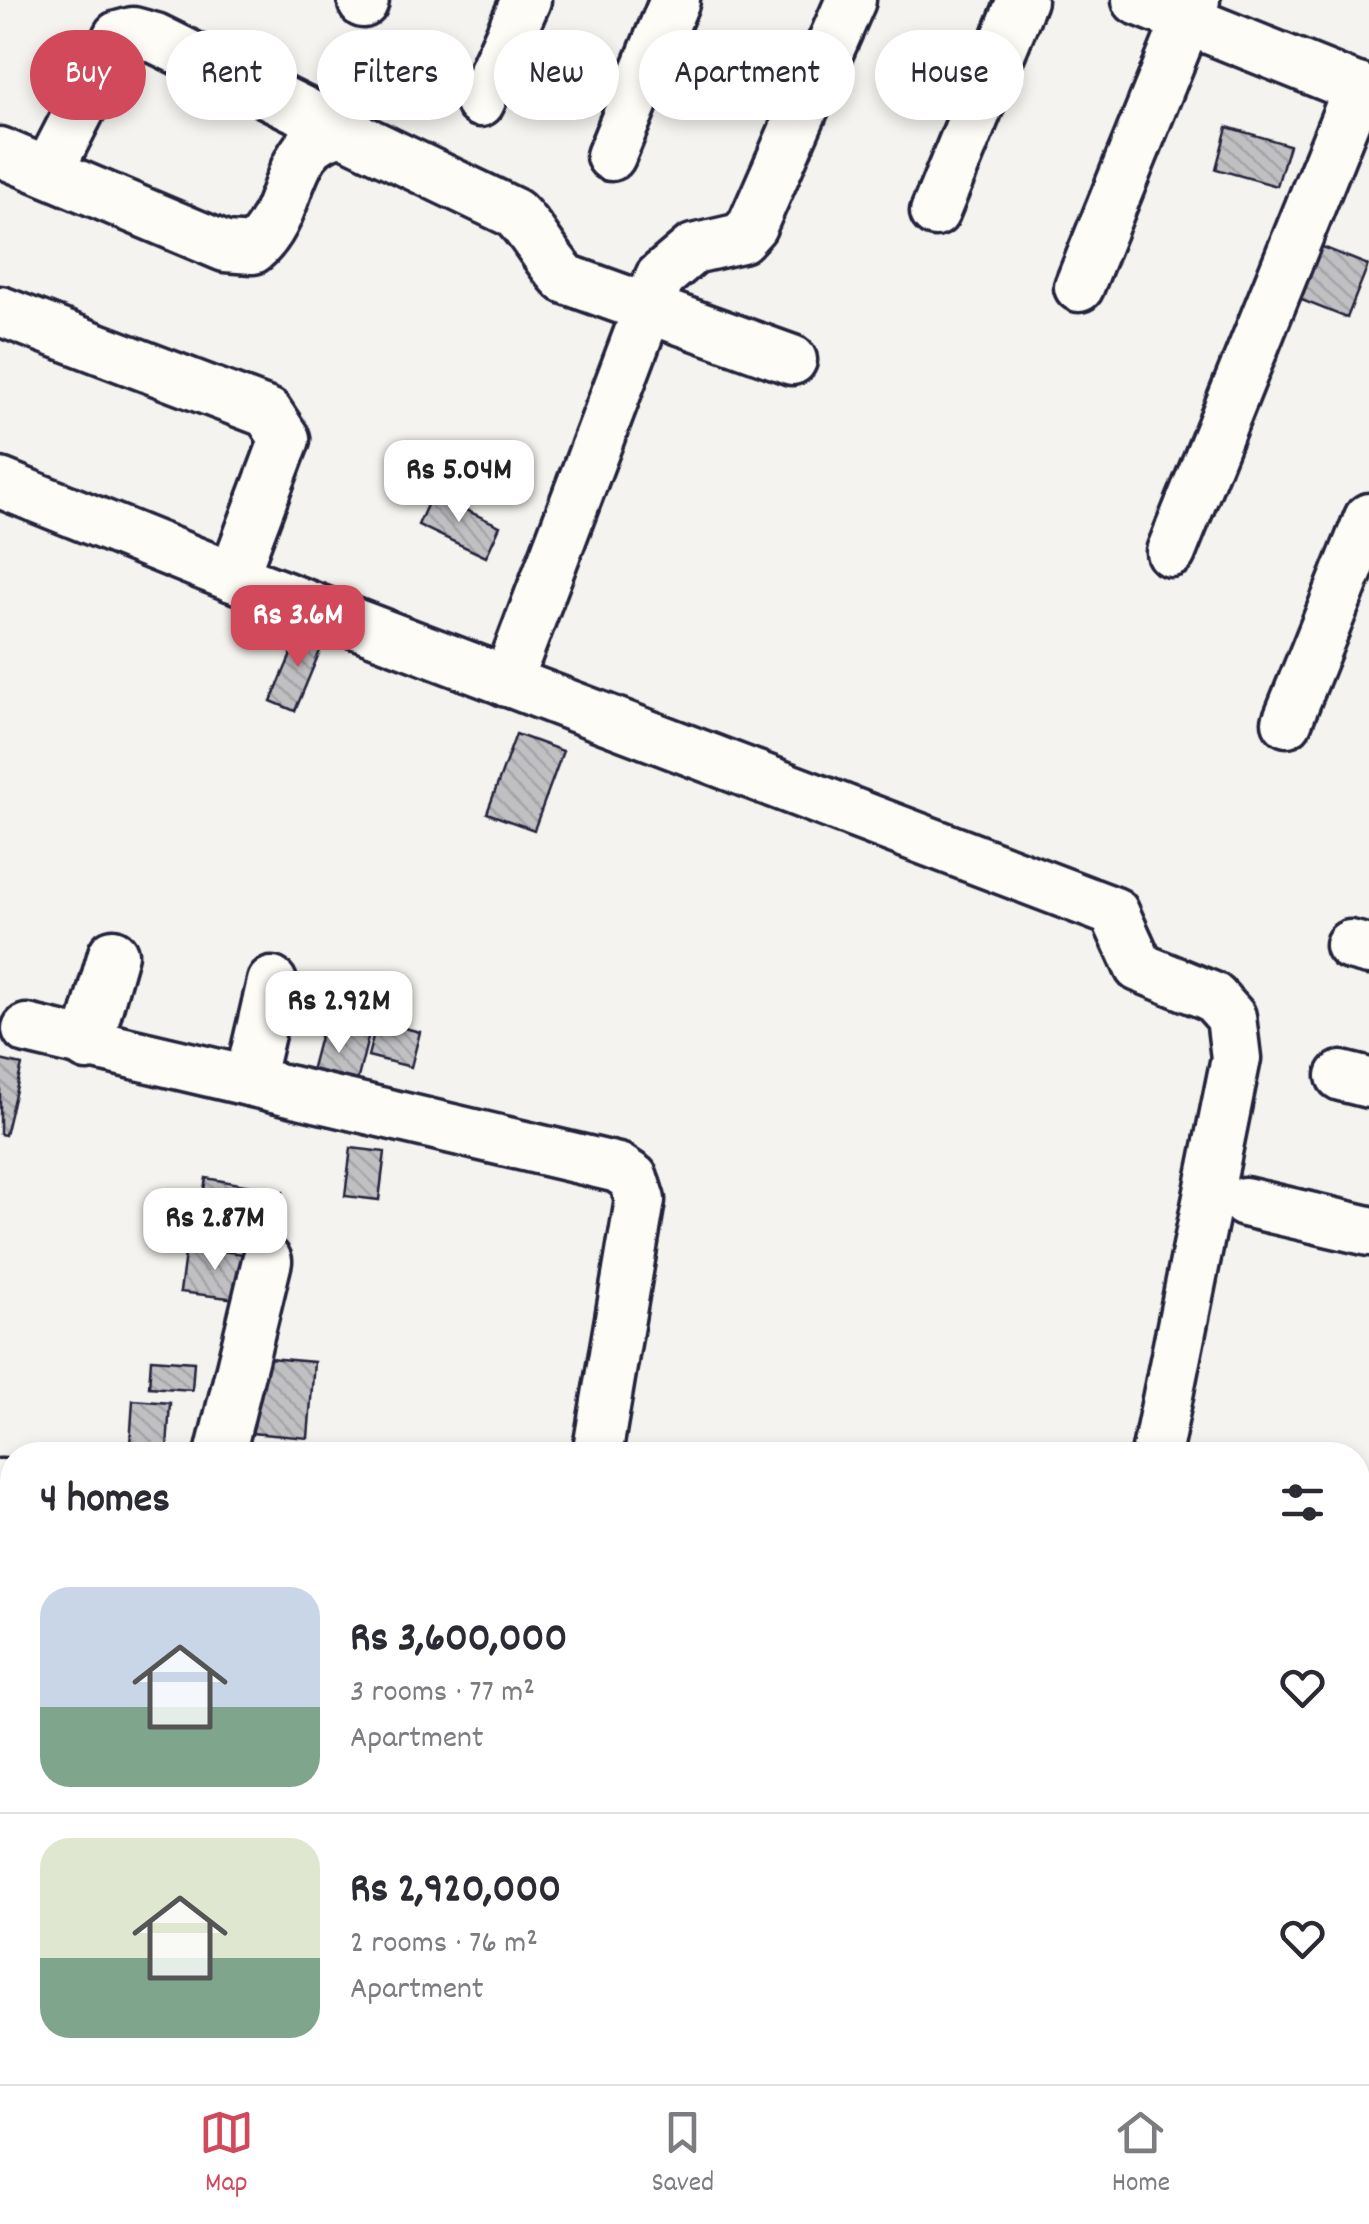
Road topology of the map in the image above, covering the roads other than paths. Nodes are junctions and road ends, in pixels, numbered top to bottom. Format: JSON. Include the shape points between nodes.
{"nodes":[{"id":1,"x":526,"y":0,"type":"edge"},
{"id":2,"x":675,"y":0,"type":"edge"},
{"id":3,"x":851,"y":0,"type":"edge"},
{"id":4,"x":1022,"y":0,"type":"edge"},
{"id":5,"x":1137,"y":0,"type":"edge"},
{"id":6,"x":1191,"y":10,"type":"edge"},
{"id":7,"x":1363,"y":91,"type":"edge"},
{"id":8,"x":480,"y":102,"type":"dead end"},
{"id":9,"x":343,"y":132,"type":"junction"},
{"id":10,"x":0,"y":152,"type":"edge"},
{"id":11,"x":611,"y":156,"type":"dead end"},
{"id":12,"x":48,"y":172,"type":"junction"},
{"id":13,"x":936,"y":212,"type":"dead end"},
{"id":14,"x":1079,"y":287,"type":"dead end"},
{"id":15,"x":0,"y":311,"type":"edge"},
{"id":16,"x":648,"y":312,"type":"junction"},
{"id":17,"x":792,"y":360,"type":"dead end"},
{"id":18,"x":0,"y":483,"type":"edge"},
{"id":19,"x":1369,"y":518,"type":"edge"},
{"id":20,"x":1171,"y":552,"type":"dead end"},
{"id":21,"x":233,"y":577,"type":"junction"},
{"id":22,"x":507,"y":682,"type":"junction"},
{"id":23,"x":1287,"y":722,"type":"dead end"},
{"id":24,"x":112,"y":954,"type":"dead end"},
{"id":25,"x":272,"y":982,"type":"dead end"},
{"id":26,"x":27,"y":1029,"type":"dead end"},
{"id":27,"x":87,"y":1046,"type":"junction"},
{"id":28,"x":249,"y":1081,"type":"junction"},
{"id":29,"x":1245,"y":1202,"type":"dead end"},
{"id":30,"x":1369,"y":1231,"type":"edge"},
{"id":31,"x":267,"y":1261,"type":"dead end"},
{"id":32,"x":223,"y":1442,"type":"edge"},
{"id":33,"x":599,"y":1442,"type":"edge"},
{"id":34,"x":1159,"y":1442,"type":"edge"}],
"edges":[{"from":1,"to":8,"type":"street"},
{"from":2,"to":11,"type":"street"},
{"from":3,"to":16,"type":"street","via":[[752,226],[740,238],[678,258],[660,277]]},
{"from":4,"to":13,"type":"street"},
{"from":5,"to":6,"type":"street"},
{"from":6,"to":7,"type":"street"},
{"from":6,"to":14,"type":"street"},
{"from":7,"to":20,"type":"street"},
{"from":9,"to":12,"type":"street","via":[[321,134],[307,146],[271,234],[253,248],[225,246]]},
{"from":9,"to":12,"type":"street","via":[[133,32],[118,36]]},
{"from":9,"to":16,"type":"street","via":[[514,212],[566,279]]},
{"from":10,"to":12,"type":"street"},
{"from":15,"to":21,"type":"street","via":[[278,422],[285,439]]},
{"from":16,"to":17,"type":"street"},
{"from":16,"to":22,"type":"street"},
{"from":18,"to":21,"type":"street"},
{"from":19,"to":23,"type":"street"},
{"from":21,"to":22,"type":"street"},
{"from":22,"to":34,"type":"street","via":[[1114,912],[1139,966],[1214,996],[1231,1017],[1236,1058]]},
{"from":24,"to":27,"type":"street"},
{"from":25,"to":28,"type":"street"},
{"from":26,"to":27,"type":"street"},
{"from":27,"to":28,"type":"street"},
{"from":28,"to":33,"type":"street","via":[[618,1168],[633,1178],[640,1200]]},
{"from":29,"to":30,"type":"street"},
{"from":31,"to":32,"type":"street"}]}
